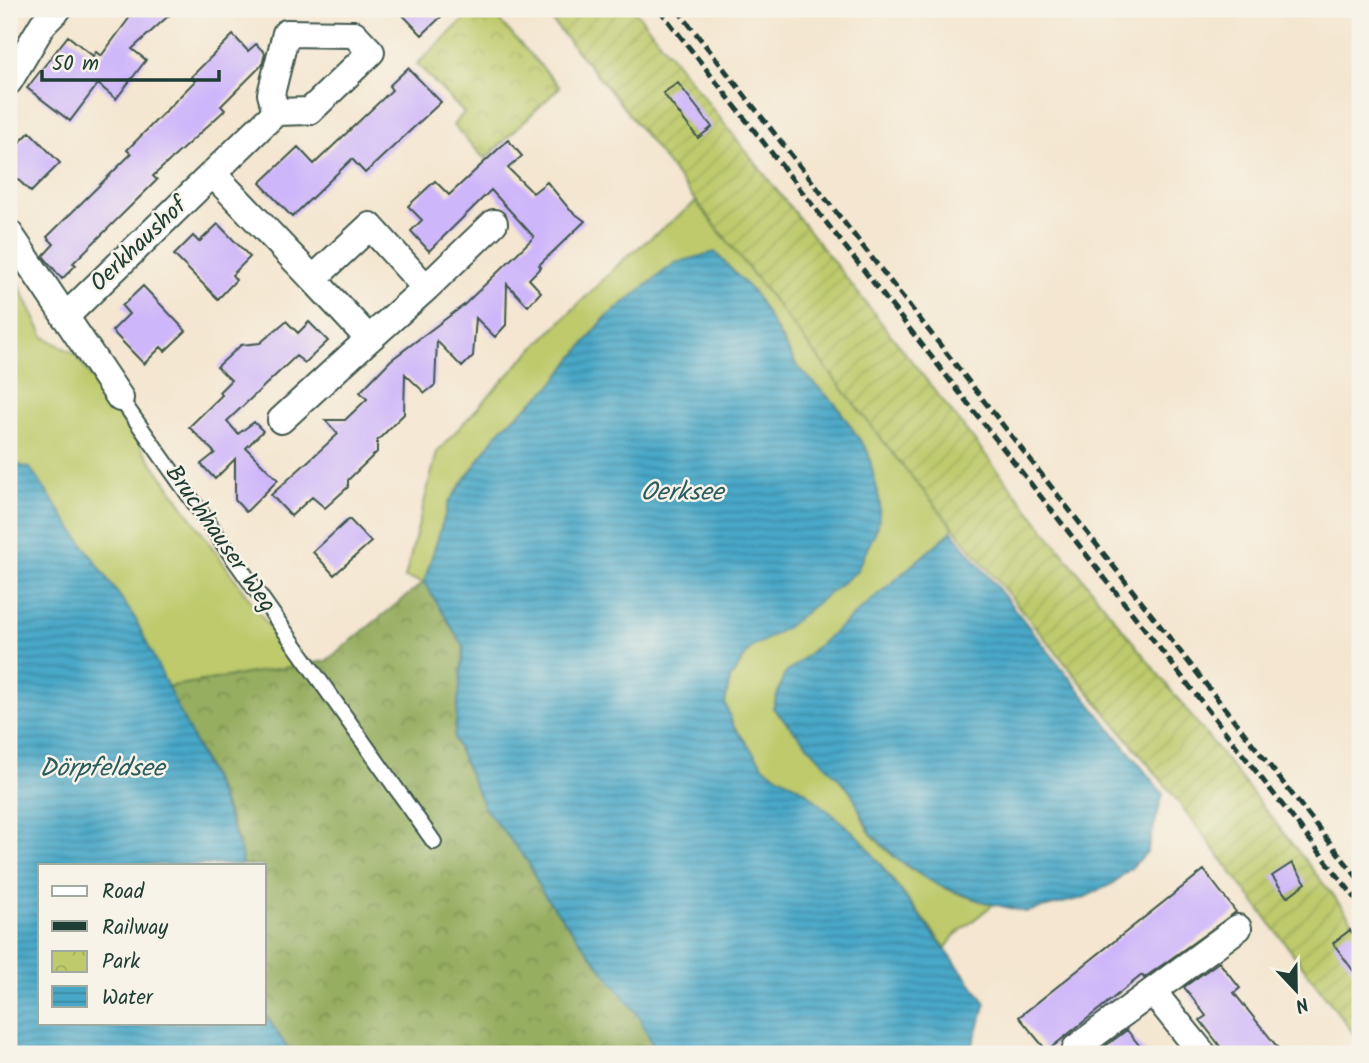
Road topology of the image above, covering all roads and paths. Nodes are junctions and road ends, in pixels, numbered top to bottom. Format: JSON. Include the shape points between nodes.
{"nodes":[{"id":1,"x":58,"y":9,"type":"edge"},
{"id":2,"x":9,"y":81,"type":"edge"},
{"id":3,"x":276,"y":112,"type":"dead end"},
{"id":4,"x":213,"y":174,"type":"junction"},
{"id":5,"x":494,"y":223,"type":"dead end"},
{"id":6,"x":9,"y":233,"type":"edge"},
{"id":7,"x":313,"y":279,"type":"junction"},
{"id":8,"x":426,"y":288,"type":"junction"},
{"id":9,"x":65,"y":317,"type":"junction"},
{"id":10,"x":369,"y":339,"type":"junction"},
{"id":11,"x":120,"y":398,"type":"joint"},
{"id":12,"x":281,"y":420,"type":"dead end"},
{"id":13,"x":434,"y":842,"type":"dead end"},
{"id":14,"x":1238,"y":928,"type":"dead end"},
{"id":15,"x":1153,"y":992,"type":"junction"},
{"id":16,"x":1076,"y":1048,"type":"dead end"},
{"id":17,"x":1203,"y":1054,"type":"edge"}],
"edges":[{"from":1,"to":2,"type":"street","via":[[43,24]]},
{"from":3,"to":4,"type":"street","name":"Oerkhaushof"},
{"from":4,"to":7,"type":"street"},
{"from":4,"to":9,"type":"street","name":"Oerkhaushof"},
{"from":5,"to":8,"type":"street"},
{"from":6,"to":9,"type":"street","name":"Bruchhauser Weg"},
{"from":7,"to":8,"type":"street","via":[[370,226]]},
{"from":7,"to":10,"type":"street"},
{"from":8,"to":10,"type":"street"},
{"from":9,"to":11,"type":"street","name":"Bruchhauser Weg"},
{"from":10,"to":12,"type":"street"},
{"from":11,"to":13,"type":"lane","name":"Bruchhauser Weg"},
{"from":14,"to":15,"type":"street"},
{"from":15,"to":16,"type":"street"},
{"from":15,"to":17,"type":"street"}]}
